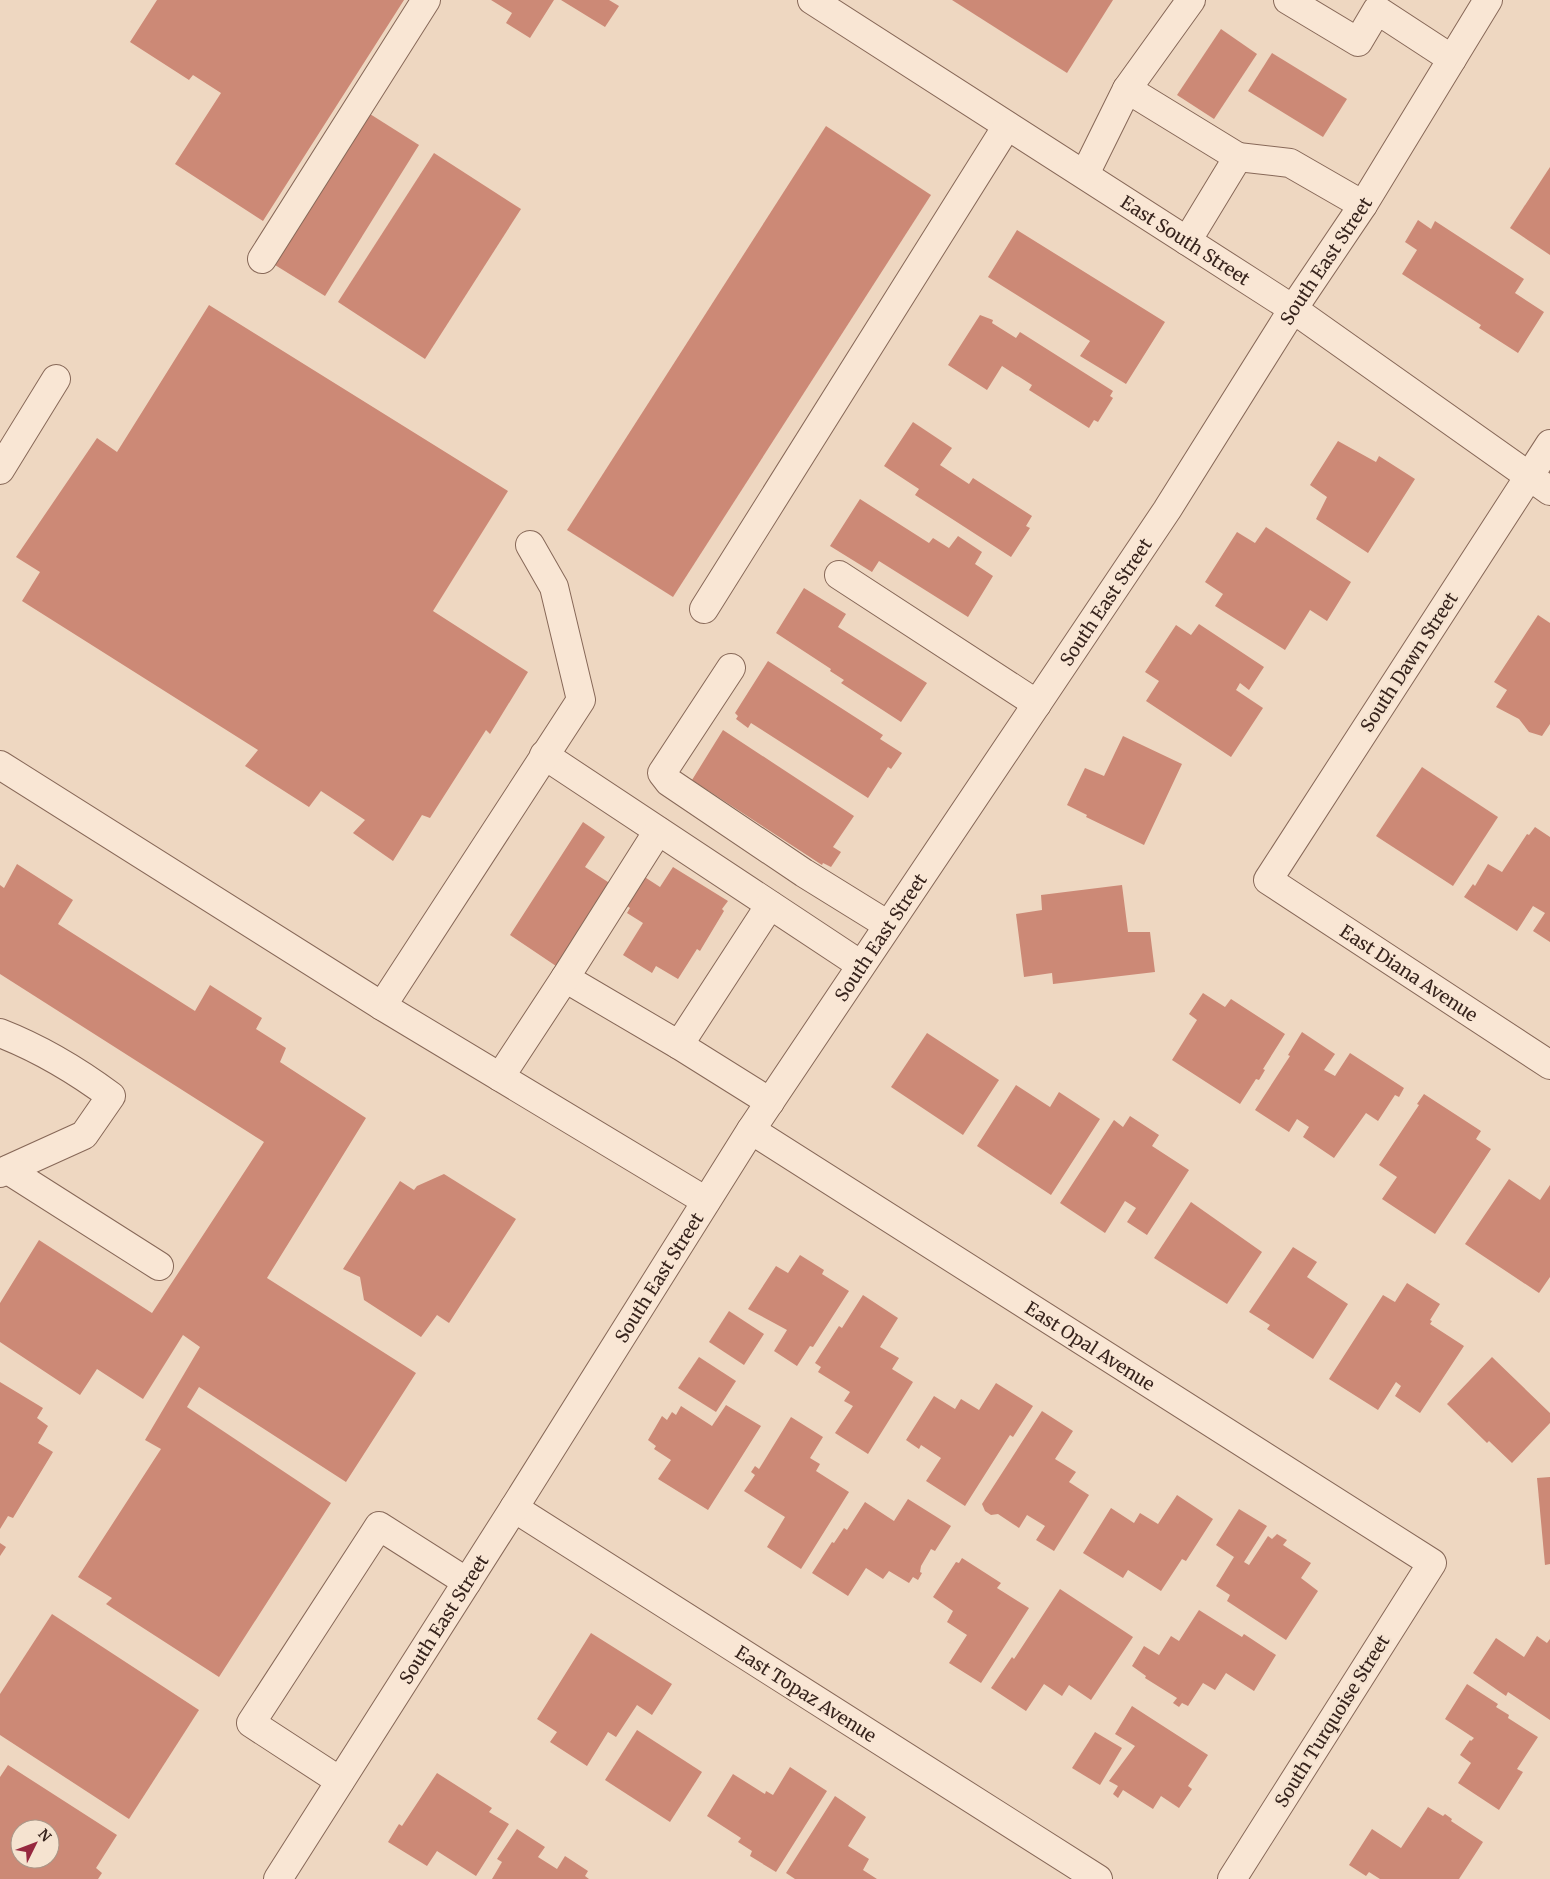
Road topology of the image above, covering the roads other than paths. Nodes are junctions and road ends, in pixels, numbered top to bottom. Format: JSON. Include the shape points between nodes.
{"nodes":[{"id":1,"x":426,"y":0,"type":"edge"},
{"id":2,"x":812,"y":0,"type":"edge"},
{"id":3,"x":1191,"y":0,"type":"edge"},
{"id":4,"x":1288,"y":0,"type":"edge"},
{"id":5,"x":1488,"y":0,"type":"edge"},
{"id":6,"x":1452,"y":59,"type":"junction"},
{"id":7,"x":1127,"y":89,"type":"junction"},
{"id":8,"x":1006,"y":126,"type":"junction"},
{"id":9,"x":1238,"y":157,"type":"junction"},
{"id":10,"x":1084,"y":174,"type":"junction"},
{"id":11,"x":1363,"y":205,"type":"junction"},
{"id":12,"x":1188,"y":241,"type":"junction"},
{"id":13,"x":262,"y":259,"type":"dead end"},
{"id":14,"x":1293,"y":309,"type":"junction"},
{"id":15,"x":56,"y":379,"type":"dead end"},
{"id":16,"x":1550,"y":444,"type":"edge"},
{"id":17,"x":0,"y":470,"type":"edge"},
{"id":18,"x":1539,"y":484,"type":"edge"},
{"id":19,"x":530,"y":545,"type":"dead end"},
{"id":20,"x":839,"y":575,"type":"dead end"},
{"id":21,"x":704,"y":609,"type":"dead end"},
{"id":22,"x":732,"y":668,"type":"dead end"},
{"id":23,"x":1037,"y":704,"type":"junction"},
{"id":24,"x":544,"y":756,"type":"junction"},
{"id":25,"x":0,"y":765,"type":"edge"},
{"id":26,"x":658,"y":831,"type":"junction"},
{"id":27,"x":1268,"y":880,"type":"joint"},
{"id":28,"x":770,"y":905,"type":"junction"},
{"id":29,"x":888,"y":925,"type":"junction"},
{"id":30,"x":861,"y":965,"type":"junction"},
{"id":31,"x":565,"y":978,"type":"junction"},
{"id":32,"x":382,"y":1006,"type":"junction"},
{"id":33,"x":0,"y":1033,"type":"edge"},
{"id":34,"x":679,"y":1045,"type":"junction"},
{"id":35,"x":1550,"y":1065,"type":"edge"},
{"id":36,"x":500,"y":1077,"type":"junction"},
{"id":37,"x":770,"y":1102,"type":"junction"},
{"id":38,"x":751,"y":1130,"type":"junction"},
{"id":39,"x":4,"y":1172,"type":"edge"},
{"id":40,"x":706,"y":1201,"type":"junction"},
{"id":41,"x":159,"y":1266,"type":"dead end"},
{"id":42,"x":514,"y":1508,"type":"junction"},
{"id":43,"x":1432,"y":1563,"type":"joint"},
{"id":44,"x":467,"y":1582,"type":"junction"},
{"id":45,"x":340,"y":1781,"type":"junction"},
{"id":46,"x":278,"y":1879,"type":"edge"},
{"id":47,"x":1098,"y":1879,"type":"edge"},
{"id":48,"x":1232,"y":1879,"type":"edge"}],
"edges":[{"from":1,"to":13,"type":"street"},
{"from":2,"to":8,"type":"street","name":"East South Street"},
{"from":3,"to":7,"type":"street"},
{"from":4,"to":6,"type":"street","via":[[1358,42],[1377,10]]},
{"from":5,"to":6,"type":"street","name":"South East Street"},
{"from":6,"to":11,"type":"street","name":"South East Street"},
{"from":7,"to":9,"type":"street"},
{"from":7,"to":10,"type":"street"},
{"from":8,"to":10,"type":"street","name":"East South Street"},
{"from":8,"to":21,"type":"street"},
{"from":9,"to":11,"type":"street","via":[[1290,163]]},
{"from":9,"to":12,"type":"street"},
{"from":10,"to":12,"type":"street","name":"East South Street"},
{"from":11,"to":14,"type":"street","name":"South East Street"},
{"from":12,"to":14,"type":"street","name":"East South Street"},
{"from":14,"to":18,"type":"street","name":"East South Street"},
{"from":14,"to":23,"type":"street","name":"South East Street","via":[[1167,510]]},
{"from":15,"to":17,"type":"street"},
{"from":16,"to":18,"type":"street","name":"South Dawn Street"},
{"from":18,"to":27,"type":"street","name":"South Dawn Street"},
{"from":19,"to":24,"type":"street","via":[[554,587],[581,700]]},
{"from":20,"to":23,"type":"street"},
{"from":22,"to":29,"type":"street","via":[[662,773],[669,782],[804,873]]},
{"from":23,"to":29,"type":"street","name":"South East Street"},
{"from":24,"to":26,"type":"street"},
{"from":24,"to":32,"type":"street"},
{"from":25,"to":32,"type":"street"},
{"from":26,"to":28,"type":"street"},
{"from":26,"to":31,"type":"street"},
{"from":27,"to":35,"type":"street","name":"East Diana Avenue"},
{"from":28,"to":30,"type":"street"},
{"from":28,"to":34,"type":"street"},
{"from":29,"to":30,"type":"street","name":"South East Street"},
{"from":30,"to":37,"type":"street","name":"South East Street"},
{"from":31,"to":34,"type":"street"},
{"from":31,"to":36,"type":"street"},
{"from":32,"to":36,"type":"street"},
{"from":33,"to":39,"type":"street","via":[[66,1064],[111,1096],[84,1135]]},
{"from":34,"to":37,"type":"street"},
{"from":36,"to":40,"type":"street"},
{"from":37,"to":38,"type":"street","name":"South East Street"},
{"from":38,"to":40,"type":"street","name":"South East Street"},
{"from":38,"to":43,"type":"street","name":"East Opal Avenue"},
{"from":39,"to":41,"type":"street"},
{"from":40,"to":42,"type":"street","name":"South East Street"},
{"from":42,"to":44,"type":"street","name":"South East Street"},
{"from":42,"to":47,"type":"street","name":"East Topaz Avenue"},
{"from":43,"to":48,"type":"street","name":"South Turquoise Street"},
{"from":44,"to":45,"type":"street","name":"South East Street"},
{"from":44,"to":45,"type":"street","via":[[379,1526],[251,1723]]},
{"from":45,"to":46,"type":"street","name":"South East Street"}]}
